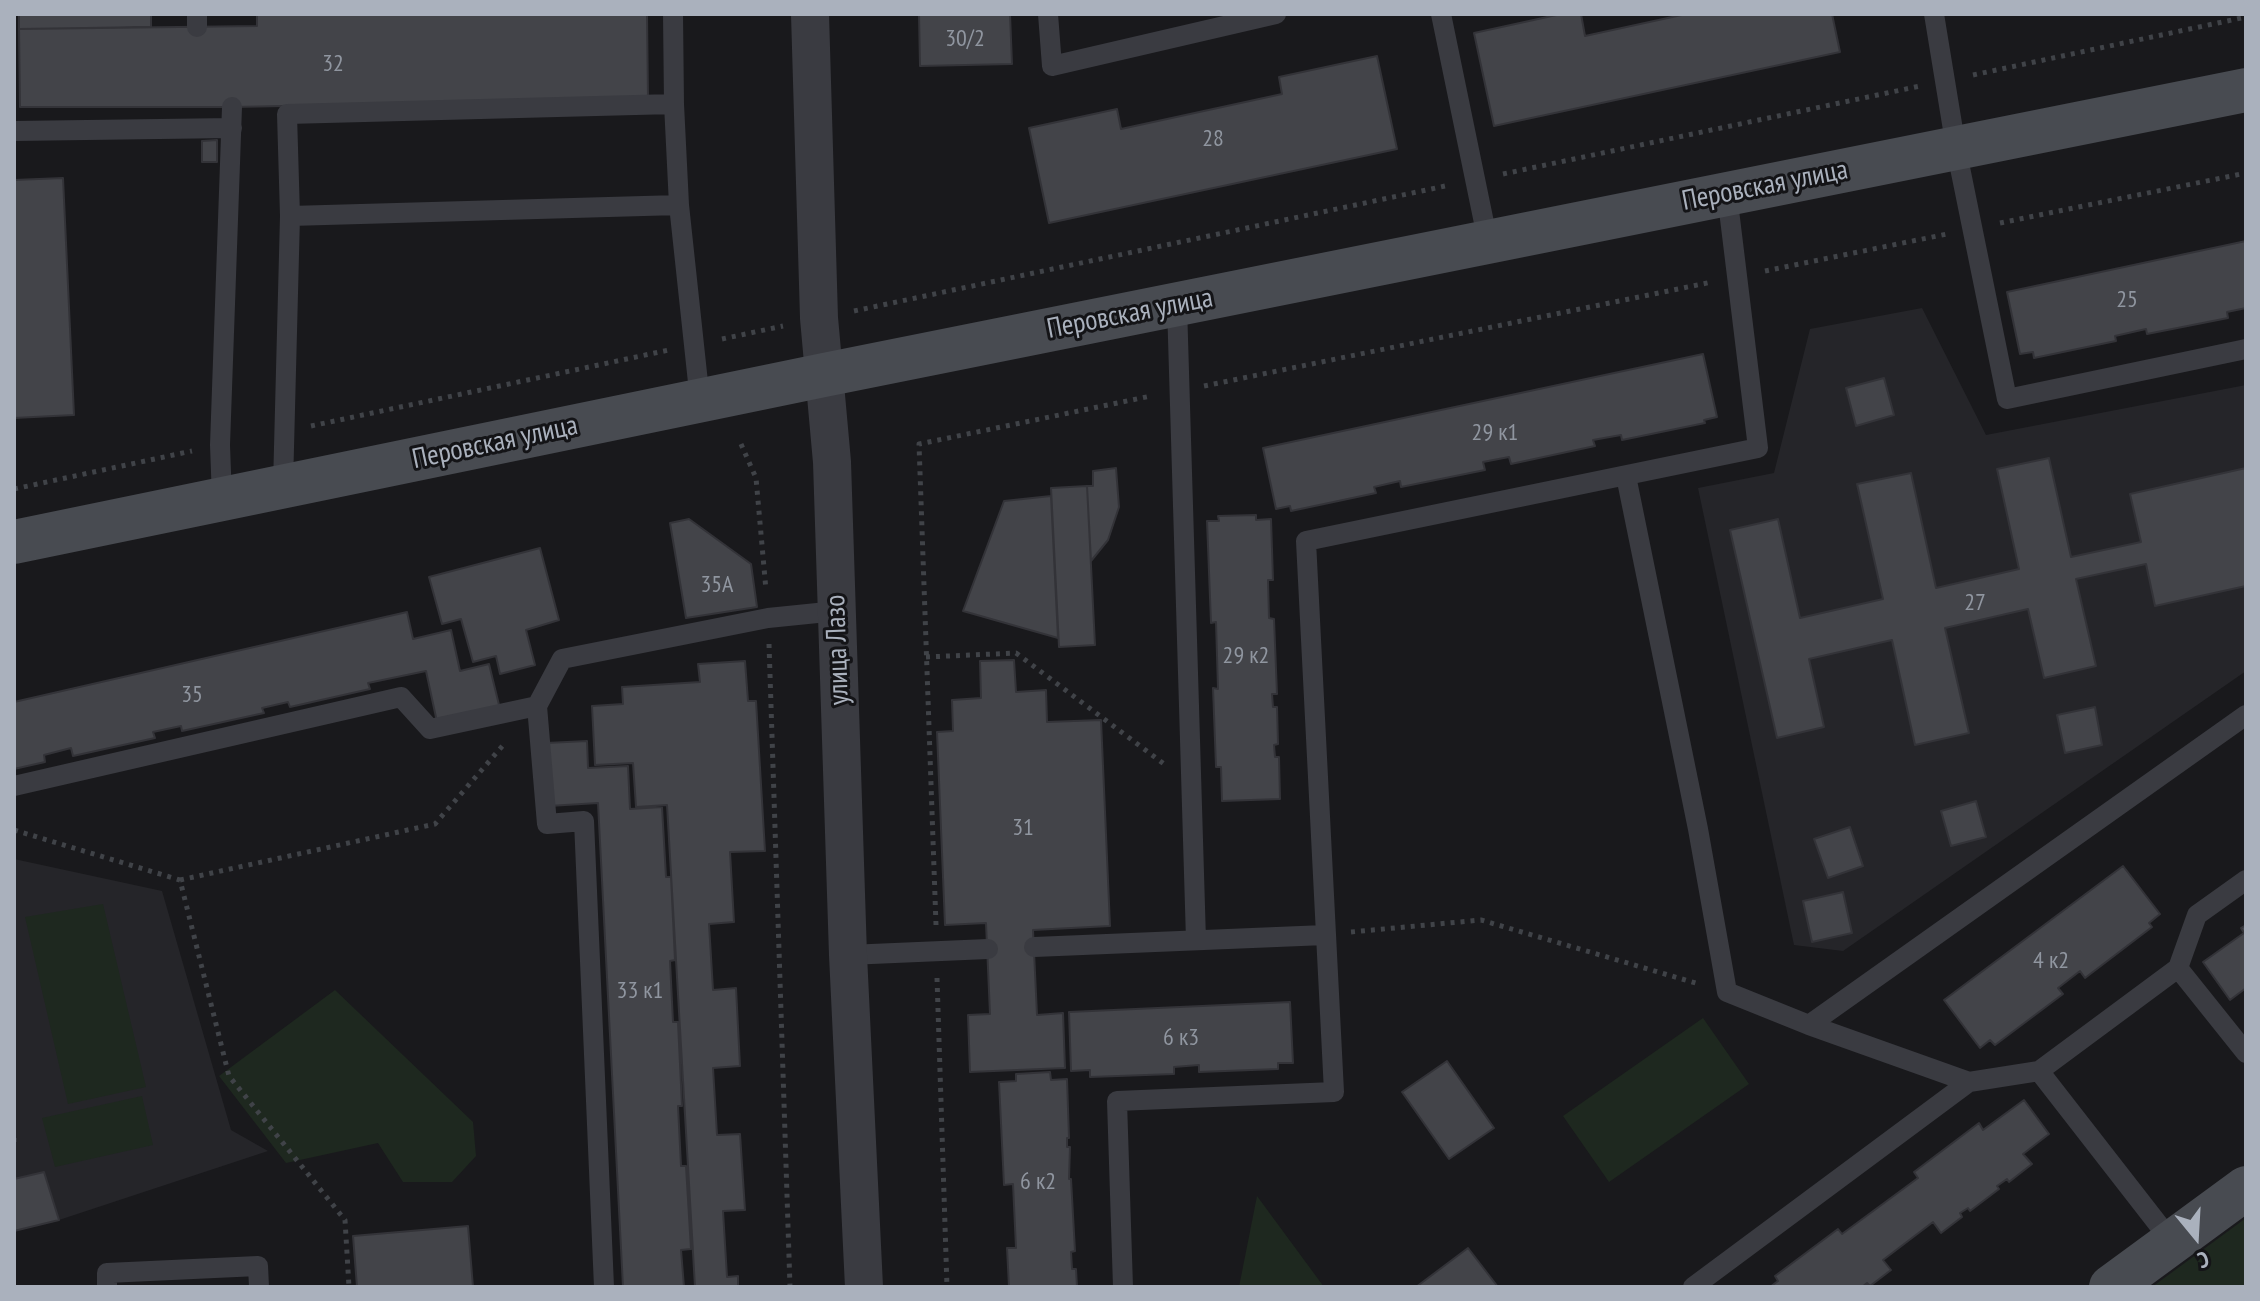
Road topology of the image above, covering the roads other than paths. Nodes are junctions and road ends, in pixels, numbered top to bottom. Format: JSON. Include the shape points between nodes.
{"nodes":[{"id":1,"x":673,"y":14,"type":"edge"},
{"id":2,"x":810,"y":14,"type":"edge"},
{"id":3,"x":1048,"y":14,"type":"edge"},
{"id":4,"x":1276,"y":14,"type":"edge"},
{"id":5,"x":1441,"y":14,"type":"edge"},
{"id":6,"x":1934,"y":14,"type":"edge"},
{"id":7,"x":2246,"y":90,"type":"edge"},
{"id":8,"x":674,"y":104,"type":"junction"},
{"id":9,"x":232,"y":107,"type":"dead end"},
{"id":10,"x":232,"y":128,"type":"junction"},
{"id":11,"x":14,"y":131,"type":"edge"},
{"id":12,"x":1956,"y":148,"type":"junction"},
{"id":13,"x":1727,"y":194,"type":"junction"},
{"id":14,"x":679,"y":205,"type":"junction"},
{"id":15,"x":290,"y":216,"type":"junction"},
{"id":16,"x":1488,"y":242,"type":"junction"},
{"id":17,"x":1177,"y":305,"type":"junction"},
{"id":18,"x":2246,"y":349,"type":"edge"},
{"id":19,"x":824,"y":375,"type":"junction"},
{"id":20,"x":700,"y":401,"type":"junction"},
{"id":21,"x":1626,"y":476,"type":"junction"},
{"id":22,"x":283,"y":486,"type":"junction"},
{"id":23,"x":222,"y":499,"type":"junction"},
{"id":24,"x":14,"y":542,"type":"edge"},
{"id":25,"x":837,"y":611,"type":"junction"},
{"id":26,"x":537,"y":706,"type":"junction"},
{"id":27,"x":2246,"y":715,"type":"edge"},
{"id":28,"x":14,"y":786,"type":"edge"},
{"id":29,"x":2246,"y":880,"type":"edge"},
{"id":30,"x":1325,"y":935,"type":"junction"},
{"id":31,"x":1196,"y":940,"type":"junction"},
{"id":32,"x":1034,"y":947,"type":"dead end"},
{"id":33,"x":988,"y":949,"type":"dead end"},
{"id":34,"x":848,"y":955,"type":"junction"},
{"id":35,"x":2178,"y":968,"type":"junction"},
{"id":36,"x":1809,"y":1025,"type":"junction"},
{"id":37,"x":2246,"y":1053,"type":"edge"},
{"id":38,"x":2039,"y":1071,"type":"junction"},
{"id":39,"x":1969,"y":1082,"type":"junction"},
{"id":40,"x":2246,"y":1188,"type":"edge"},
{"id":41,"x":2172,"y":1242,"type":"junction"},
{"id":42,"x":107,"y":1287,"type":"edge"},
{"id":43,"x":259,"y":1287,"type":"edge"},
{"id":44,"x":604,"y":1287,"type":"edge"},
{"id":45,"x":864,"y":1287,"type":"edge"},
{"id":46,"x":1123,"y":1287,"type":"edge"},
{"id":47,"x":1693,"y":1287,"type":"edge"},
{"id":48,"x":2111,"y":1287,"type":"edge"}],
"edges":[{"from":1,"to":8,"type":"lane"},
{"from":2,"to":19,"type":"street","name":"улица Лазо"},
{"from":3,"to":4,"type":"lane","via":[[1052,66]]},
{"from":5,"to":16,"type":"lane"},
{"from":6,"to":12,"type":"lane"},
{"from":7,"to":12,"type":"main road","name":"Перовская улица"},
{"from":8,"to":14,"type":"lane"},
{"from":8,"to":15,"type":"lane","via":[[287,114]]},
{"from":9,"to":10,"type":"lane"},
{"from":10,"to":11,"type":"lane"},
{"from":10,"to":23,"type":"lane"},
{"from":12,"to":13,"type":"main road","name":"Перовская улица"},
{"from":12,"to":18,"type":"lane","via":[[2007,399]]},
{"from":13,"to":16,"type":"main road","name":"Перовская улица"},
{"from":13,"to":21,"type":"lane","via":[[1758,448]]},
{"from":14,"to":15,"type":"lane"},
{"from":14,"to":20,"type":"lane"},
{"from":15,"to":22,"type":"lane"},
{"from":16,"to":17,"type":"main road","name":"Перовская улица"},
{"from":17,"to":19,"type":"main road","name":"Перовская улица"},
{"from":17,"to":31,"type":"lane"},
{"from":19,"to":20,"type":"main road","name":"Перовская улица"},
{"from":19,"to":25,"type":"street","name":"улица Лазо"},
{"from":20,"to":22,"type":"main road","name":"Перовская улица"},
{"from":21,"to":30,"type":"lane","via":[[1306,541]]},
{"from":21,"to":36,"type":"lane","via":[[1727,992]]},
{"from":22,"to":23,"type":"main road","name":"Перовская улица"},
{"from":23,"to":24,"type":"main road","name":"Перовская улица"},
{"from":25,"to":26,"type":"lane","via":[[768,618],[562,659]]},
{"from":25,"to":34,"type":"street","name":"улица Лазо"},
{"from":26,"to":28,"type":"lane","via":[[430,729],[401,697]]},
{"from":26,"to":44,"type":"lane","via":[[547,824],[584,821]]},
{"from":27,"to":36,"type":"lane"},
{"from":29,"to":35,"type":"lane","via":[[2197,915]]},
{"from":30,"to":31,"type":"lane"},
{"from":30,"to":46,"type":"lane","via":[[1334,1092],[1117,1101]]},
{"from":31,"to":32,"type":"lane"},
{"from":33,"to":34,"type":"lane"},
{"from":34,"to":45,"type":"street","name":"улица Лазо"},
{"from":35,"to":37,"type":"lane"},
{"from":35,"to":38,"type":"lane"},
{"from":36,"to":39,"type":"lane"},
{"from":38,"to":39,"type":"lane"},
{"from":38,"to":41,"type":"lane"},
{"from":39,"to":47,"type":"lane"},
{"from":40,"to":41,"type":"main road"},
{"from":41,"to":48,"type":"main road"},
{"from":42,"to":43,"type":"lane","via":[[107,1273],[258,1266]]}]}
